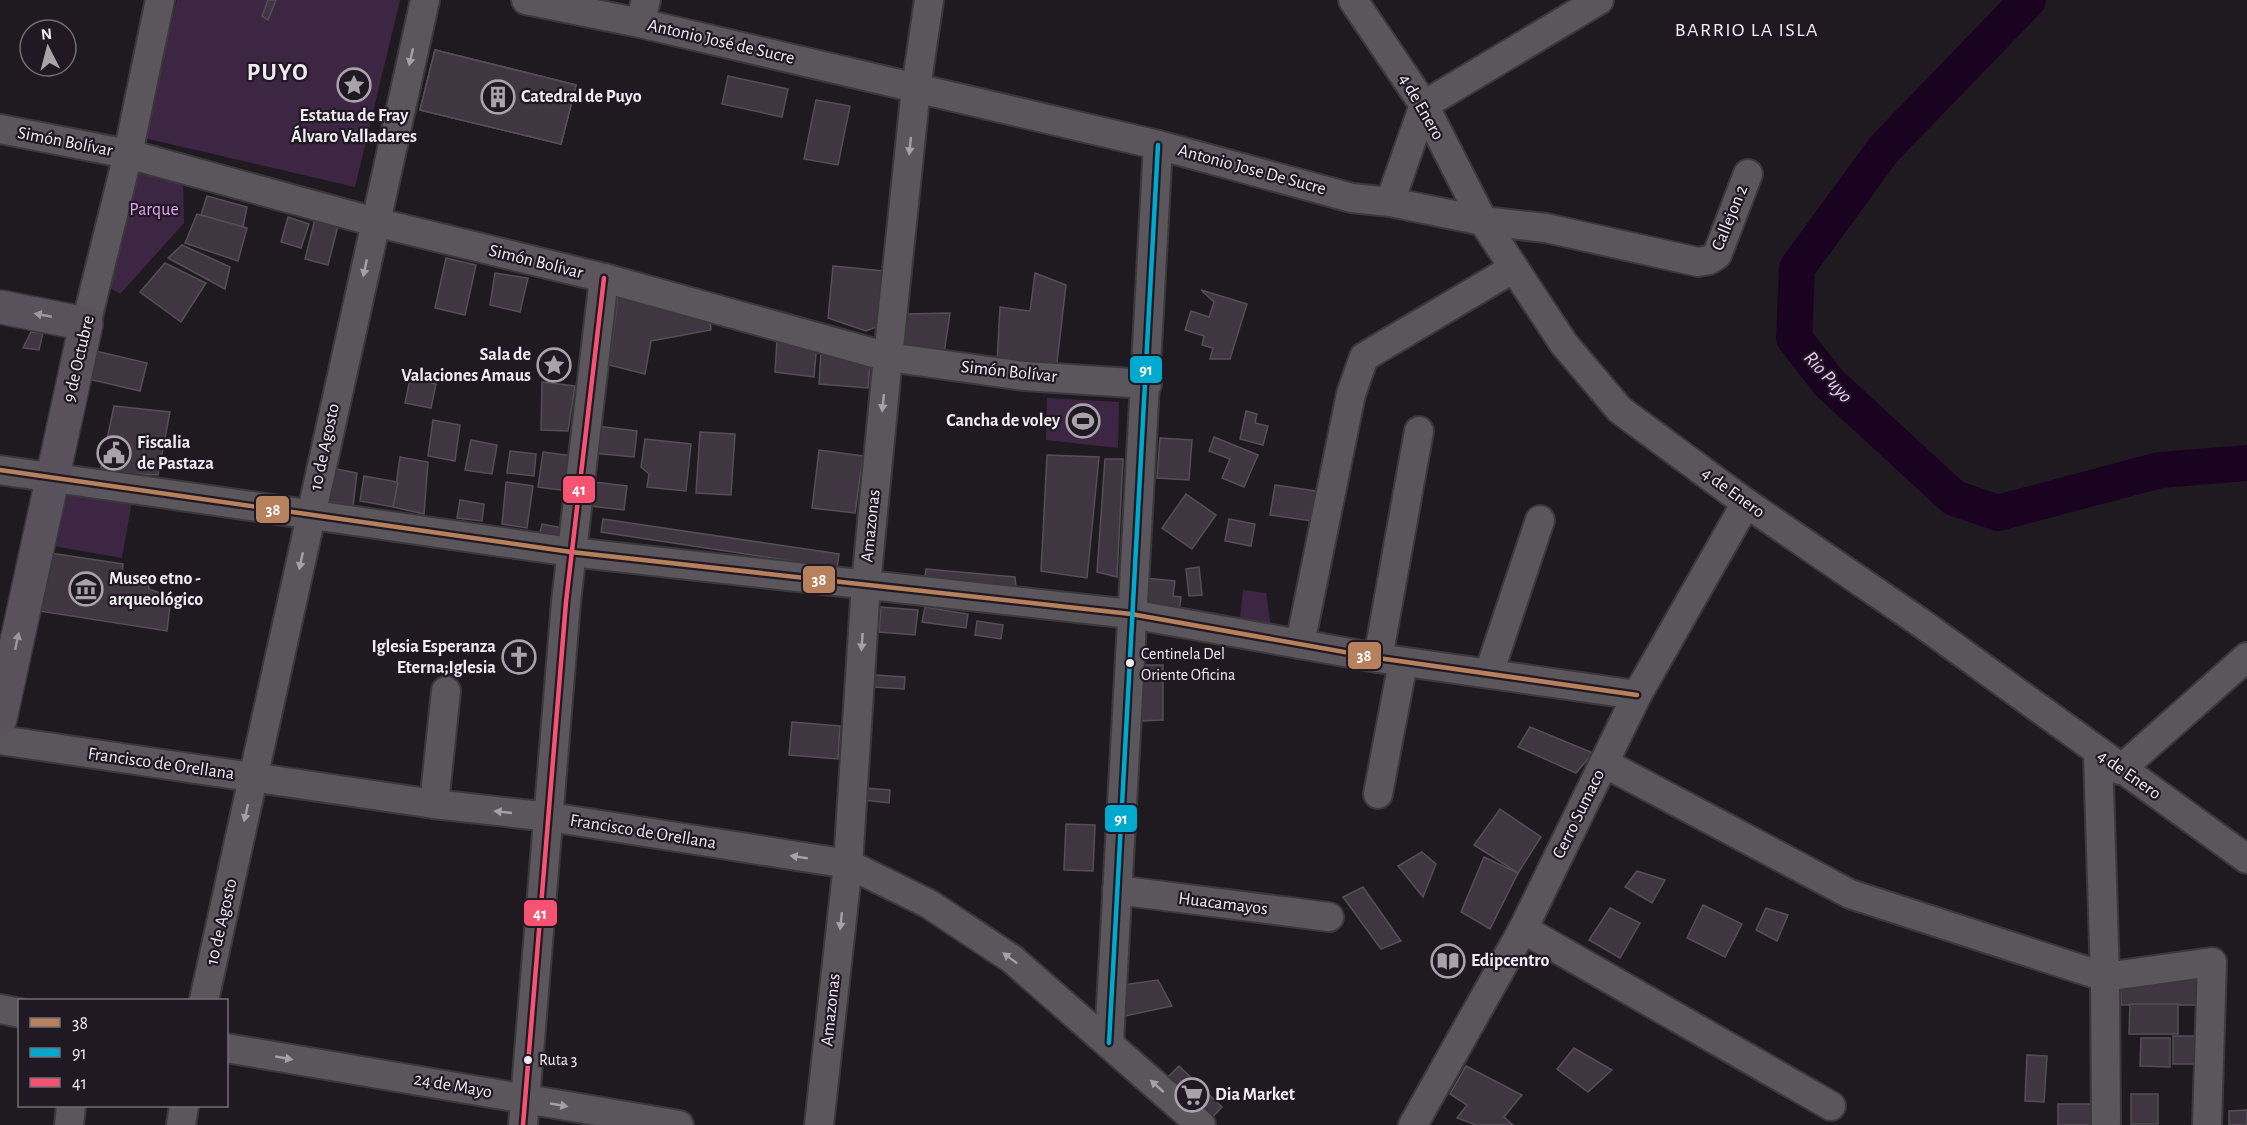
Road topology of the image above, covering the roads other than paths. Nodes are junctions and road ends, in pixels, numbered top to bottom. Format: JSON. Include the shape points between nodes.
{"nodes":[{"id":1,"x":160,"y":0,"type":"edge"},
{"id":2,"x":425,"y":0,"type":"edge"},
{"id":3,"x":526,"y":0,"type":"edge"},
{"id":4,"x":929,"y":0,"type":"edge"},
{"id":5,"x":1353,"y":0,"type":"edge"},
{"id":6,"x":1599,"y":0,"type":"edge"},
{"id":7,"x":643,"y":12,"type":"edge"},
{"id":8,"x":916,"y":88,"type":"junction"},
{"id":9,"x":1424,"y":105,"type":"junction"},
{"id":10,"x":0,"y":129,"type":"edge"},
{"id":11,"x":1158,"y":145,"type":"junction"},
{"id":12,"x":128,"y":154,"type":"junction"},
{"id":13,"x":1748,"y":174,"type":"dead end"},
{"id":14,"x":1390,"y":202,"type":"junction"},
{"id":15,"x":1483,"y":221,"type":"junction"},
{"id":16,"x":375,"y":222,"type":"junction"},
{"id":17,"x":1709,"y":260,"type":"joint"},
{"id":18,"x":1514,"y":268,"type":"junction"},
{"id":19,"x":604,"y":278,"type":"junction"},
{"id":20,"x":0,"y":307,"type":"edge"},
{"id":21,"x":86,"y":324,"type":"junction"},
{"id":22,"x":888,"y":357,"type":"junction"},
{"id":23,"x":1147,"y":384,"type":"junction"},
{"id":24,"x":1419,"y":431,"type":"dead end"},
{"id":25,"x":0,"y":470,"type":"edge"},
{"id":26,"x":52,"y":476,"type":"junction"},
{"id":27,"x":1746,"y":503,"type":"junction"},
{"id":28,"x":311,"y":513,"type":"junction"},
{"id":29,"x":1540,"y":520,"type":"dead end"},
{"id":30,"x":572,"y":552,"type":"junction"},
{"id":31,"x":866,"y":584,"type":"junction"},
{"id":32,"x":1131,"y":614,"type":"junction"},
{"id":33,"x":1300,"y":644,"type":"junction"},
{"id":34,"x":2247,"y":657,"type":"edge"},
{"id":35,"x":1391,"y":660,"type":"junction"},
{"id":36,"x":1489,"y":673,"type":"junction"},
{"id":37,"x":446,"y":691,"type":"dead end"},
{"id":38,"x":1637,"y":695,"type":"junction"},
{"id":39,"x":0,"y":719,"type":"edge"},
{"id":40,"x":0,"y":740,"type":"edge"},
{"id":41,"x":2109,"y":762,"type":"junction"},
{"id":42,"x":1604,"y":763,"type":"junction"},
{"id":43,"x":254,"y":777,"type":"junction"},
{"id":44,"x":1378,"y":794,"type":"dead end"},
{"id":45,"x":434,"y":804,"type":"junction"},
{"id":46,"x":550,"y":817,"type":"junction"},
{"id":47,"x":2247,"y":859,"type":"edge"},
{"id":48,"x":848,"y":864,"type":"junction"},
{"id":49,"x":1117,"y":890,"type":"junction"},
{"id":50,"x":1329,"y":917,"type":"dead end"},
{"id":51,"x":1523,"y":929,"type":"junction"},
{"id":52,"x":2105,"y":977,"type":"junction"},
{"id":53,"x":204,"y":999,"type":"edge"},
{"id":54,"x":0,"y":1009,"type":"edge"},
{"id":55,"x":18,"y":1013,"type":"edge"},
{"id":56,"x":1109,"y":1043,"type":"junction"},
{"id":57,"x":228,"y":1048,"type":"edge"},
{"id":58,"x":1831,"y":1106,"type":"dead end"},
{"id":59,"x":71,"y":1107,"type":"edge"},
{"id":60,"x":184,"y":1107,"type":"edge"},
{"id":61,"x":524,"y":1112,"type":"edge"},
{"id":62,"x":69,"y":1125,"type":"edge"},
{"id":63,"x":181,"y":1125,"type":"edge"},
{"id":64,"x":679,"y":1125,"type":"edge"},
{"id":65,"x":819,"y":1125,"type":"edge"},
{"id":66,"x":1201,"y":1125,"type":"edge"},
{"id":67,"x":1413,"y":1125,"type":"edge"},
{"id":68,"x":2106,"y":1125,"type":"edge"},
{"id":69,"x":2207,"y":1125,"type":"edge"}],
"edges":[{"from":1,"to":12,"type":"street","name":"9 de Octubre"},
{"from":2,"to":16,"type":"street","name":"10 de Agosto","one_way":true},
{"from":3,"to":7,"type":"street","name":"Antonio José de Sucre"},
{"from":4,"to":8,"type":"street","name":"Amazonas"},
{"from":5,"to":9,"type":"street","name":"4 de Enero"},
{"from":6,"to":9,"type":"street"},
{"from":7,"to":8,"type":"street","name":"Antonio José de Sucre"},
{"from":8,"to":11,"type":"street","name":"Antonio Jose De Sucre"},
{"from":8,"to":22,"type":"street","name":"Amazonas","one_way":true},
{"from":9,"to":14,"type":"street"},
{"from":9,"to":15,"type":"street","name":"4 de Enero"},
{"from":10,"to":12,"type":"street","name":"Simón Bolívar"},
{"from":11,"to":14,"type":"street","name":"Antonio Jose De Sucre","via":[[1353,198]]},
{"from":11,"to":23,"type":"street"},
{"from":12,"to":16,"type":"street","name":"Simón Bolívar"},
{"from":12,"to":21,"type":"street","name":"9 de Octubre"},
{"from":13,"to":17,"type":"street","name":"Callejon 2","via":[[1717,255]]},
{"from":14,"to":15,"type":"street","name":"Antonio Jose De Sucre"},
{"from":15,"to":17,"type":"street","name":"Antonio Jose De Sucre","via":[[1546,228],[1698,262]]},
{"from":15,"to":18,"type":"street","name":"4 de Enero"},
{"from":16,"to":19,"type":"street","name":"Simón Bolívar"},
{"from":16,"to":28,"type":"street","name":"10 de Agosto","one_way":true},
{"from":18,"to":27,"type":"street","name":"4 de Enero","via":[[1564,344],[1620,410]]},
{"from":18,"to":33,"type":"street","via":[[1364,357],[1351,393]]},
{"from":19,"to":22,"type":"street","name":"Simón Bolívar"},
{"from":19,"to":30,"type":"street"},
{"from":21,"to":20,"type":"main road","one_way":true},
{"from":21,"to":26,"type":"main road","name":"9 de Octubre"},
{"from":22,"to":23,"type":"street","name":"Simón Bolívar","via":[[1024,376]]},
{"from":22,"to":31,"type":"street","name":"Amazonas","one_way":true},
{"from":23,"to":32,"type":"street"},
{"from":24,"to":35,"type":"street"},
{"from":25,"to":26,"type":"street"},
{"from":26,"to":28,"type":"street"},
{"from":39,"to":26,"type":"main road","name":"9 de Octubre","one_way":true},
{"from":27,"to":38,"type":"street","name":"Cerro Sumaco"},
{"from":27,"to":41,"type":"street","name":"4 de Enero","via":[[1924,626]]},
{"from":28,"to":30,"type":"street"},
{"from":28,"to":43,"type":"street","name":"10 de Agosto","one_way":true},
{"from":29,"to":36,"type":"street"},
{"from":30,"to":31,"type":"street"},
{"from":30,"to":46,"type":"street"},
{"from":31,"to":32,"type":"street"},
{"from":31,"to":48,"type":"street","name":"Amazonas","one_way":true},
{"from":32,"to":33,"type":"street"},
{"from":32,"to":49,"type":"street"},
{"from":33,"to":35,"type":"street"},
{"from":34,"to":41,"type":"street"},
{"from":35,"to":36,"type":"street"},
{"from":35,"to":44,"type":"street"},
{"from":36,"to":38,"type":"street"},
{"from":37,"to":45,"type":"street"},
{"from":38,"to":42,"type":"street","name":"Cerro Sumaco"},
{"from":40,"to":43,"type":"street","name":"Francisco de Orellana"},
{"from":41,"to":47,"type":"street","name":"4 de Enero"},
{"from":41,"to":52,"type":"street"},
{"from":42,"to":51,"type":"street","name":"Cerro Sumaco"},
{"from":42,"to":52,"type":"street","via":[[1850,894]]},
{"from":43,"to":45,"type":"street","name":"Francisco de Orellana"},
{"from":43,"to":53,"type":"street","name":"10 de Agosto","one_way":true},
{"from":46,"to":45,"type":"street","name":"Francisco de Orellana","one_way":true},
{"from":48,"to":46,"type":"street","name":"Francisco de Orellana","one_way":true},
{"from":46,"to":61,"type":"street"},
{"from":56,"to":48,"type":"street","name":"Francisco de Orellana","one_way":true,"via":[[1012,959],[929,904]]},
{"from":48,"to":65,"type":"street","name":"Amazonas","one_way":true},
{"from":49,"to":50,"type":"street","name":"Huacamayos"},
{"from":49,"to":56,"type":"street"},
{"from":51,"to":58,"type":"street"},
{"from":51,"to":67,"type":"street","name":"Cerro Sumaco"},
{"from":52,"to":68,"type":"street"},
{"from":52,"to":69,"type":"street","via":[[2212,962]]},
{"from":54,"to":55,"type":"street"},
{"from":66,"to":56,"type":"street","name":"Francisco de Orellana","one_way":true},
{"from":57,"to":61,"type":"street","name":"24 de Mayo","one_way":true},
{"from":59,"to":62,"type":"street"},
{"from":60,"to":63,"type":"street"},
{"from":61,"to":64,"type":"street","name":"24 de Mayo","one_way":true}]}
